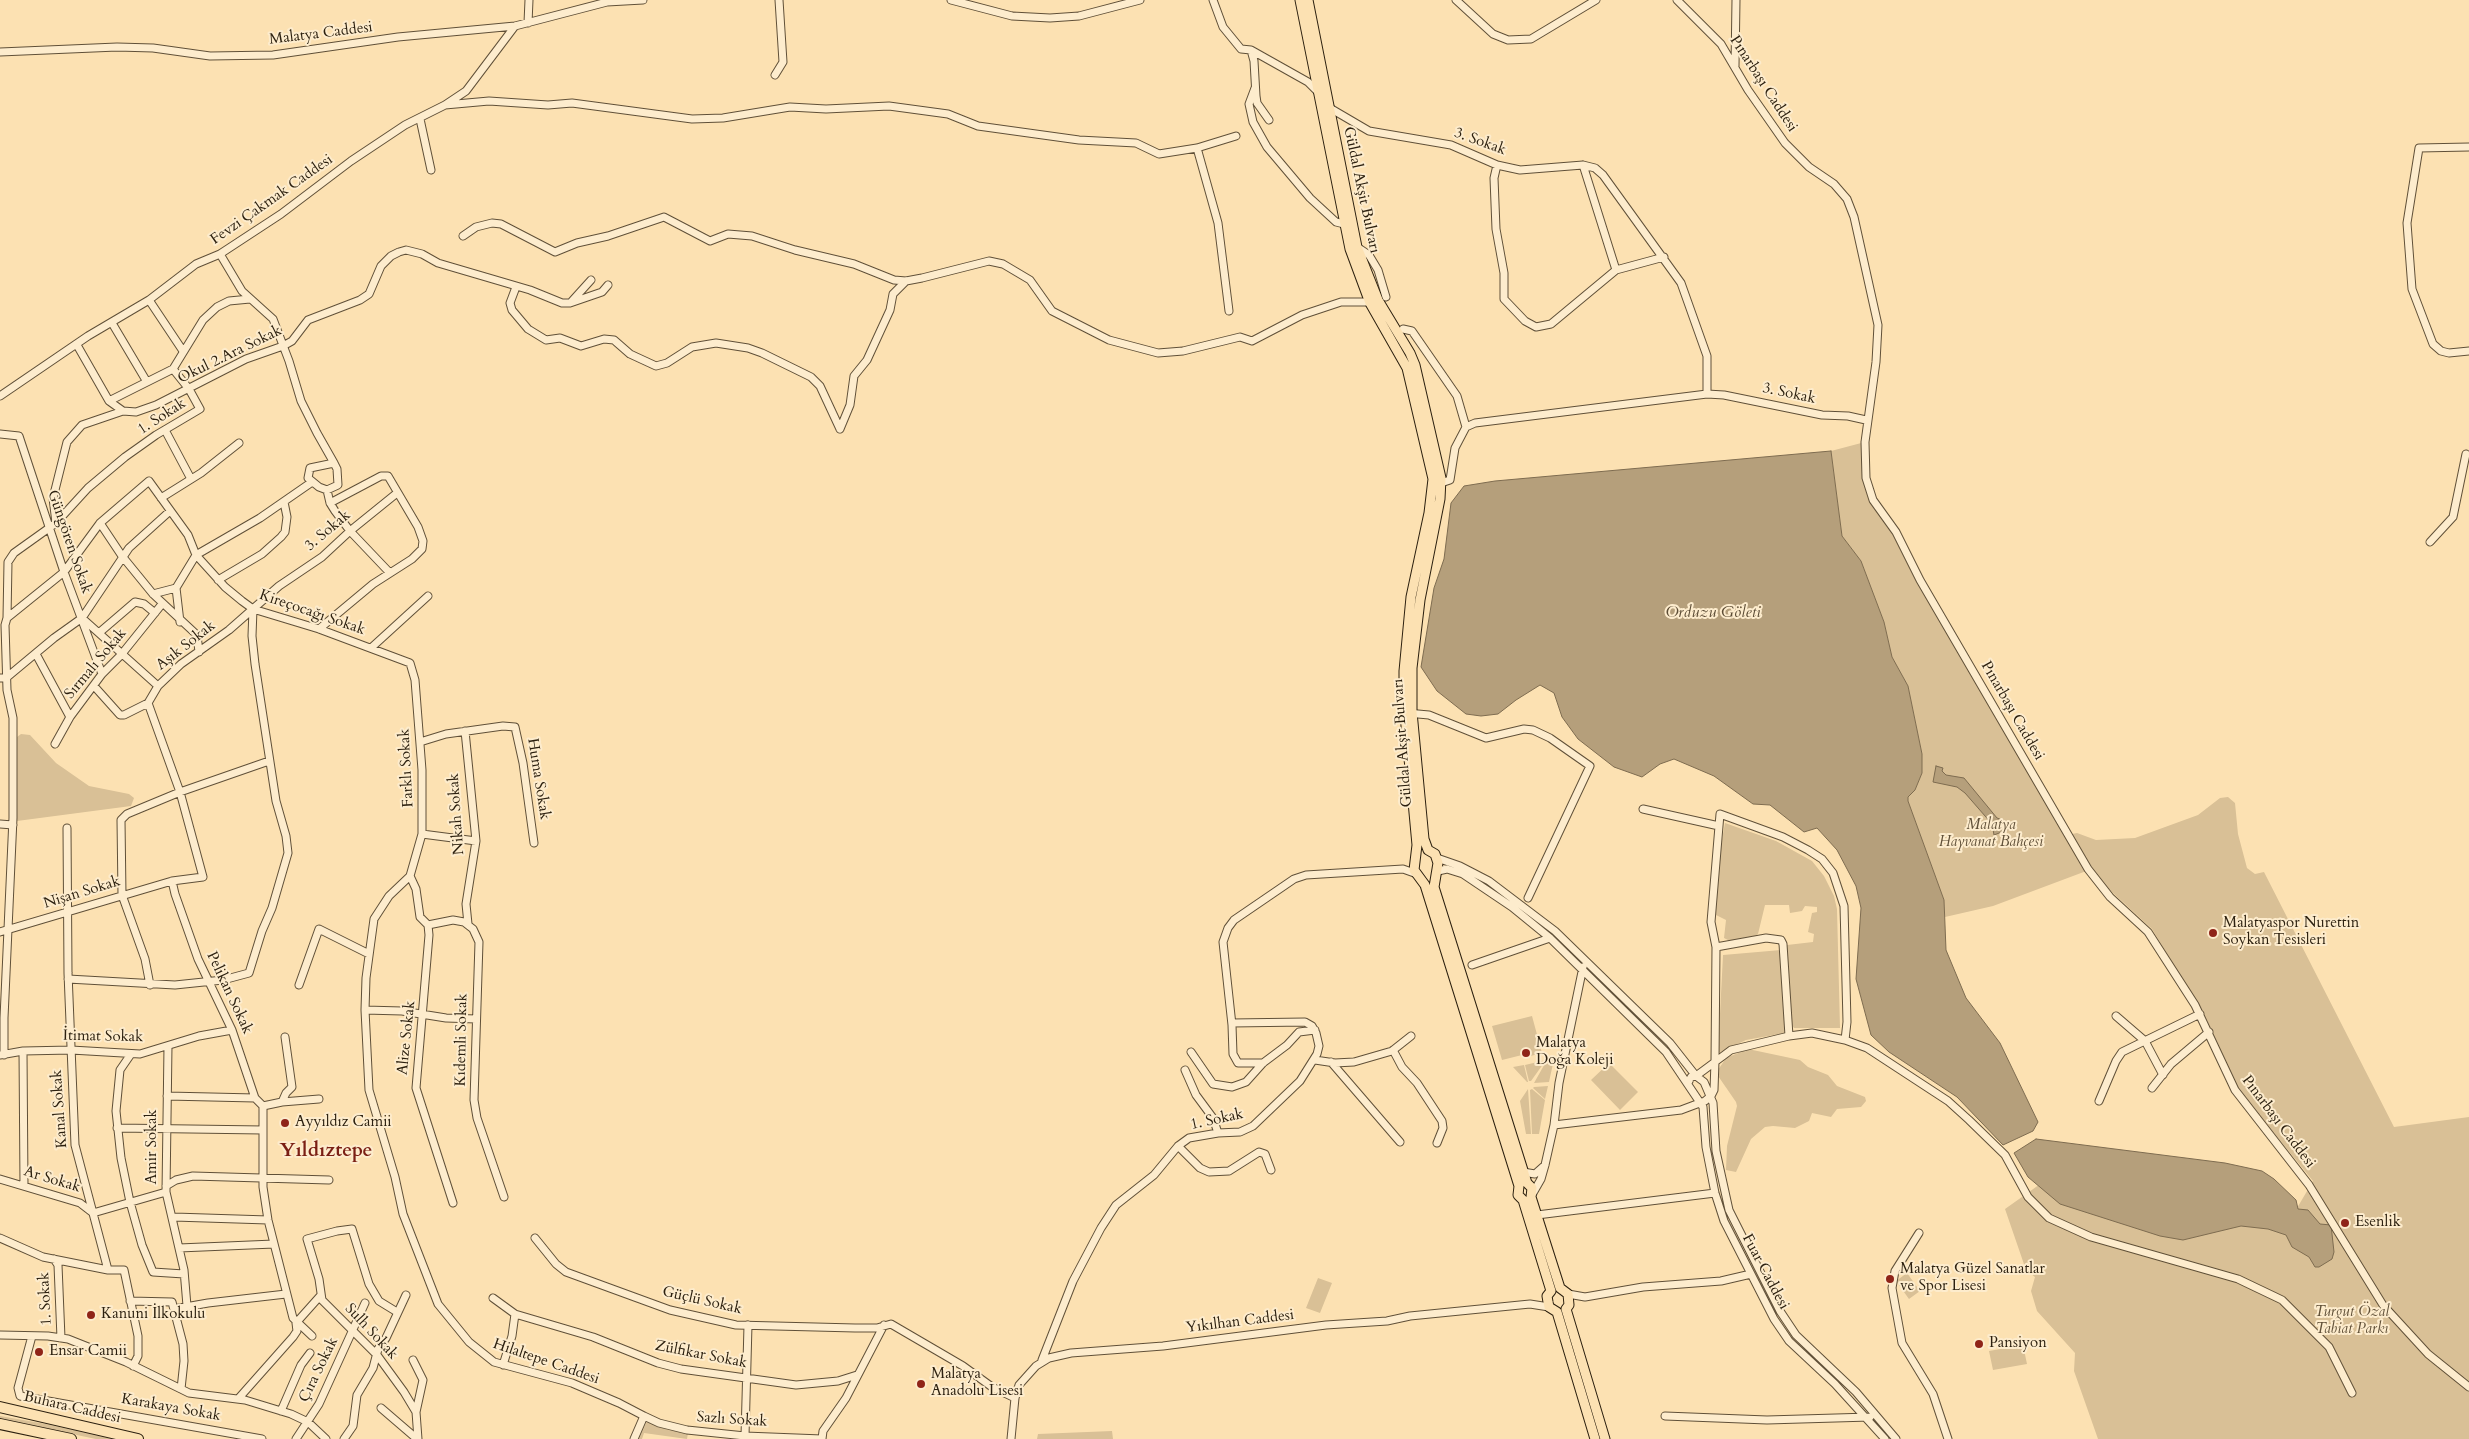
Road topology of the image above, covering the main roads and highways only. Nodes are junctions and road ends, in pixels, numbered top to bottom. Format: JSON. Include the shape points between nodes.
{"nodes":[{"id":1,"x":1300,"y":0,"type":"edge"},
{"id":2,"x":1308,"y":0,"type":"edge"},
{"id":3,"x":1378,"y":300,"type":"junction"},
{"id":4,"x":1408,"y":713,"type":"junction"},
{"id":5,"x":1527,"y":1190,"type":"junction"},
{"id":6,"x":1553,"y":1292,"type":"junction"},
{"id":7,"x":0,"y":1407,"type":"edge"},
{"id":8,"x":0,"y":1414,"type":"edge"},
{"id":9,"x":31,"y":1414,"type":"junction"},
{"id":10,"x":0,"y":1424,"type":"edge"},
{"id":11,"x":71,"y":1439,"type":"edge"},
{"id":12,"x":138,"y":1439,"type":"edge"},
{"id":13,"x":1595,"y":1439,"type":"edge"},
{"id":14,"x":1605,"y":1439,"type":"edge"}],
"edges":[{"from":1,"to":3,"type":"main road","name":"Güldal Akşit Bulvarı","via":[[1352,259]]},
{"from":2,"to":3,"type":"main road","name":"Güldal Akşit Bulvarı","via":[[1357,247]]},
{"from":3,"to":4,"type":"main road","name":"Güldal Akşit Bulvarı","via":[[1415,365],[1437,485],[1415,633]]},
{"from":4,"to":5,"type":"main road","name":"Güldal Akşit Bulvarı","via":[[1419,876]]},
{"from":4,"to":5,"type":"main road","name":"Güldal Akşit Bulvarı","via":[[1424,838],[1428,850],[1437,858],[1434,887]]},
{"from":5,"to":6,"type":"main road","name":"Güldal Akşit Bulvarı"},
{"from":5,"to":6,"type":"main road","name":"Güldal Akşit Bulvarı"},
{"from":6,"to":13,"type":"main road","name":"Güldal Akşit Bulvarı","via":[[1553,1310]]},
{"from":6,"to":14,"type":"main road","via":[[1568,1294],[1568,1307]]},
{"from":7,"to":9,"type":"highway","name":"Buhara Caddesi"},
{"from":8,"to":9,"type":"highway"},
{"from":9,"to":12,"type":"highway","name":"Buhara Caddesi"},
{"from":10,"to":11,"type":"highway"}]}
